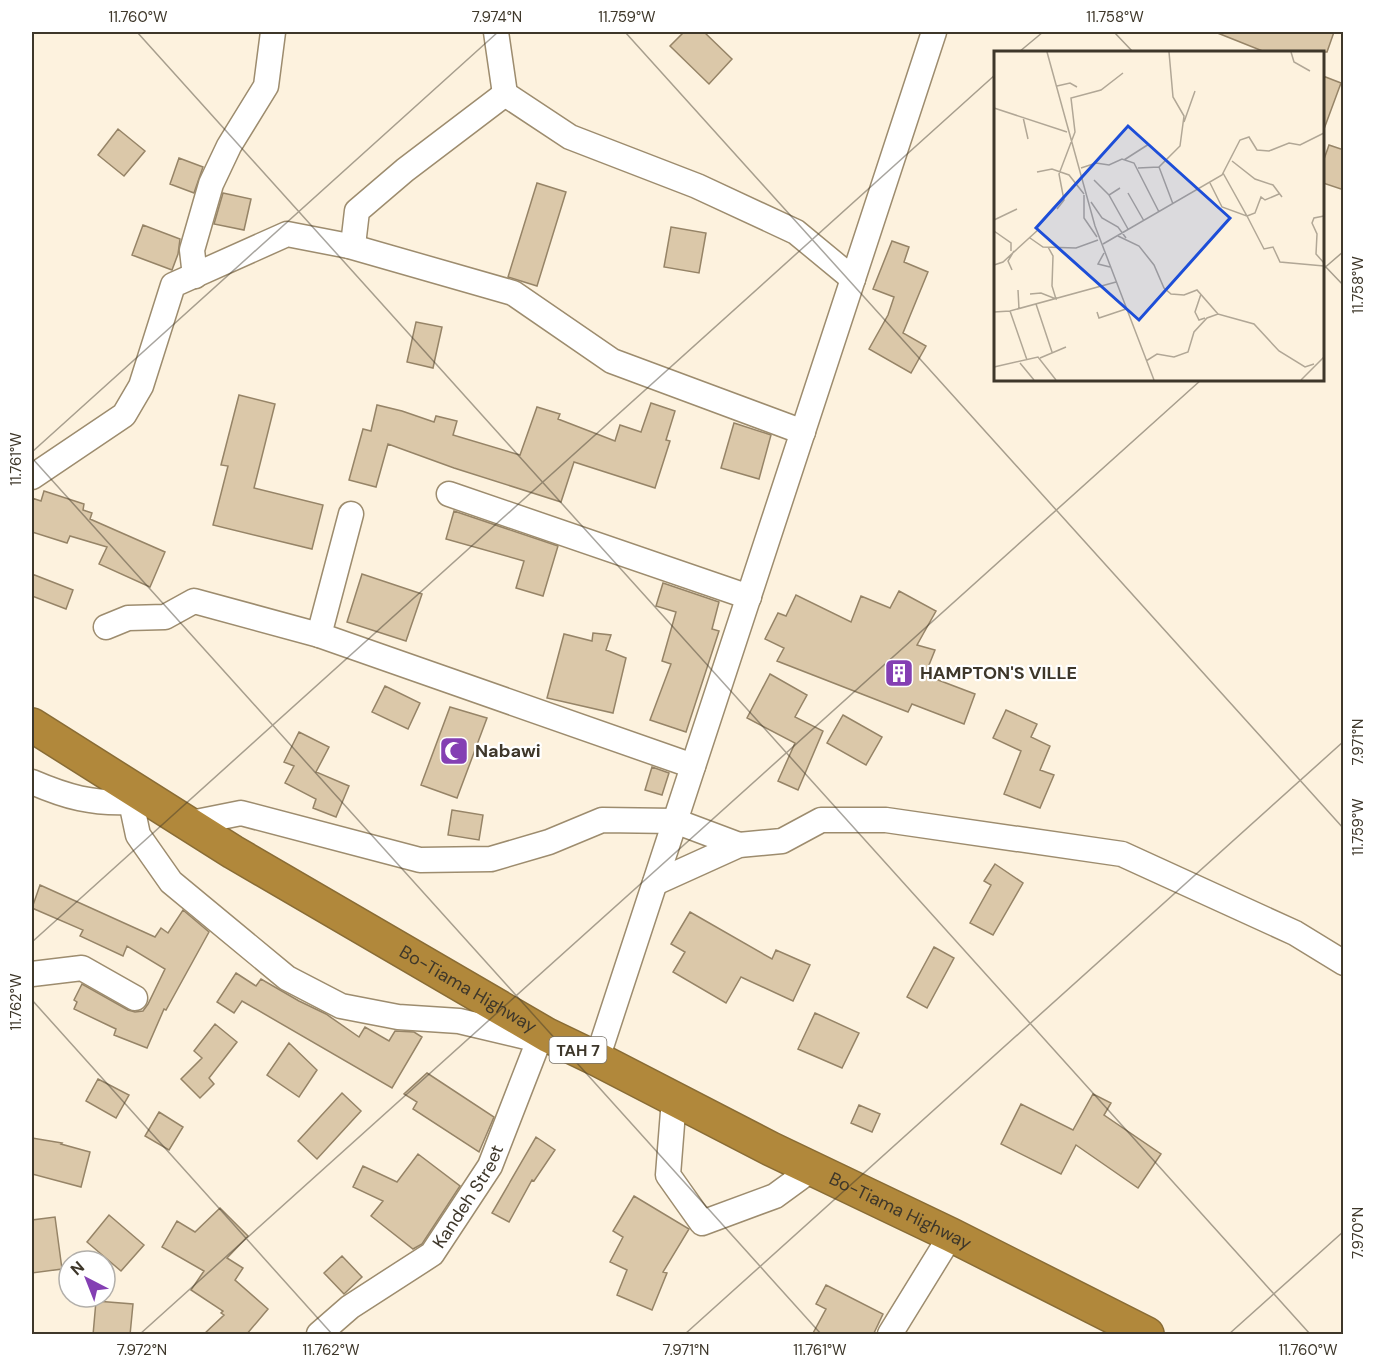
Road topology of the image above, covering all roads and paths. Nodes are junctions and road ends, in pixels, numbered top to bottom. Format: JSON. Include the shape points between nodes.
{"nodes":[{"id":1,"x":273,"y":32,"type":"edge"},
{"id":2,"x":496,"y":32,"type":"edge"},
{"id":3,"x":934,"y":32,"type":"edge"},
{"id":4,"x":505,"y":94,"type":"junction"},
{"id":5,"x":348,"y":246,"type":"junction"},
{"id":6,"x":195,"y":276,"type":"junction"},
{"id":7,"x":853,"y":279,"type":"junction"},
{"id":8,"x":803,"y":432,"type":"junction"},
{"id":9,"x":32,"y":477,"type":"edge"},
{"id":10,"x":449,"y":494,"type":"dead end"},
{"id":11,"x":351,"y":514,"type":"dead end"},
{"id":12,"x":749,"y":597,"type":"junction"},
{"id":13,"x":106,"y":627,"type":"dead end"},
{"id":14,"x":319,"y":635,"type":"junction"},
{"id":15,"x":32,"y":725,"type":"edge"},
{"id":16,"x":693,"y":766,"type":"junction"},
{"id":17,"x":32,"y":782,"type":"edge"},
{"id":18,"x":132,"y":796,"type":"junction"},
{"id":19,"x":675,"y":821,"type":"junction"},
{"id":20,"x":186,"y":824,"type":"junction"},
{"id":21,"x":739,"y":845,"type":"junction"},
{"id":22,"x":655,"y":883,"type":"junction"},
{"id":23,"x":1344,"y":963,"type":"edge"},
{"id":24,"x":32,"y":974,"type":"edge"},
{"id":25,"x":135,"y":998,"type":"dead end"},
{"id":26,"x":543,"y":1037,"type":"junction"},
{"id":27,"x":597,"y":1059,"type":"junction"},
{"id":28,"x":674,"y":1099,"type":"junction"},
{"id":29,"x":812,"y":1169,"type":"junction"},
{"id":30,"x":951,"y":1235,"type":"junction"},
{"id":31,"x":319,"y":1335,"type":"edge"},
{"id":32,"x":890,"y":1335,"type":"edge"},
{"id":33,"x":1147,"y":1335,"type":"edge"}],
"edges":[{"from":1,"to":6,"type":"street","via":[[267,86],[229,146],[211,184],[192,250]]},
{"from":2,"to":4,"type":"street"},
{"from":3,"to":7,"type":"street"},
{"from":4,"to":5,"type":"street","via":[[357,211],[353,245]]},
{"from":4,"to":7,"type":"street","via":[[570,137],[697,186],[796,232]]},
{"from":5,"to":6,"type":"street","via":[[287,234]]},
{"from":5,"to":8,"type":"street","via":[[513,293],[612,361]]},
{"from":6,"to":9,"type":"street","via":[[173,285],[141,387],[124,415]]},
{"from":7,"to":8,"type":"street"},
{"from":8,"to":12,"type":"street"},
{"from":10,"to":12,"type":"street"},
{"from":11,"to":14,"type":"street"},
{"from":12,"to":16,"type":"street"},
{"from":13,"to":14,"type":"street","via":[[128,618],[165,617],[194,601]]},
{"from":14,"to":16,"type":"street"},
{"from":15,"to":18,"type":"highway","name":"Bo-Tiama Highway","number":"TAH 7"},
{"from":16,"to":19,"type":"street"},
{"from":17,"to":18,"type":"street","via":[[63,795],[108,803]]},
{"from":18,"to":20,"type":"highway","name":"Bo-Tiama Highway","number":"TAH 7"},
{"from":18,"to":26,"type":"street","via":[[138,835],[171,882],[287,978],[341,1006],[398,1017],[459,1021]]},
{"from":19,"to":20,"type":"street","via":[[602,820],[549,842],[491,859],[420,860],[241,813]]},
{"from":19,"to":21,"type":"street"},
{"from":19,"to":22,"type":"street"},
{"from":20,"to":26,"type":"highway","name":"Bo-Tiama Highway","number":"TAH 7"},
{"from":21,"to":22,"type":"street"},
{"from":21,"to":23,"type":"street","via":[[782,841],[821,820],[886,820],[1122,854],[1295,933]]},
{"from":22,"to":27,"type":"street"},
{"from":24,"to":25,"type":"street","via":[[82,968]]},
{"from":26,"to":27,"type":"highway","name":"Bo-Tiama Highway","number":"TAH 7"},
{"from":26,"to":31,"type":"street","name":"Kandeh Street","via":[[490,1166],[432,1254],[350,1306]]},
{"from":27,"to":28,"type":"highway","name":"Bo-Tiama Highway","number":"TAH 7"},
{"from":28,"to":29,"type":"highway","name":"Bo-Tiama Highway","number":"TAH 7"},
{"from":28,"to":29,"type":"street","via":[[668,1175],[702,1223],[775,1196]]},
{"from":29,"to":30,"type":"highway","name":"Bo-Tiama Highway","number":"TAH 7"},
{"from":30,"to":32,"type":"street"},
{"from":30,"to":33,"type":"highway","name":"Bo-Tiama Highway","number":"TAH 7"}]}
